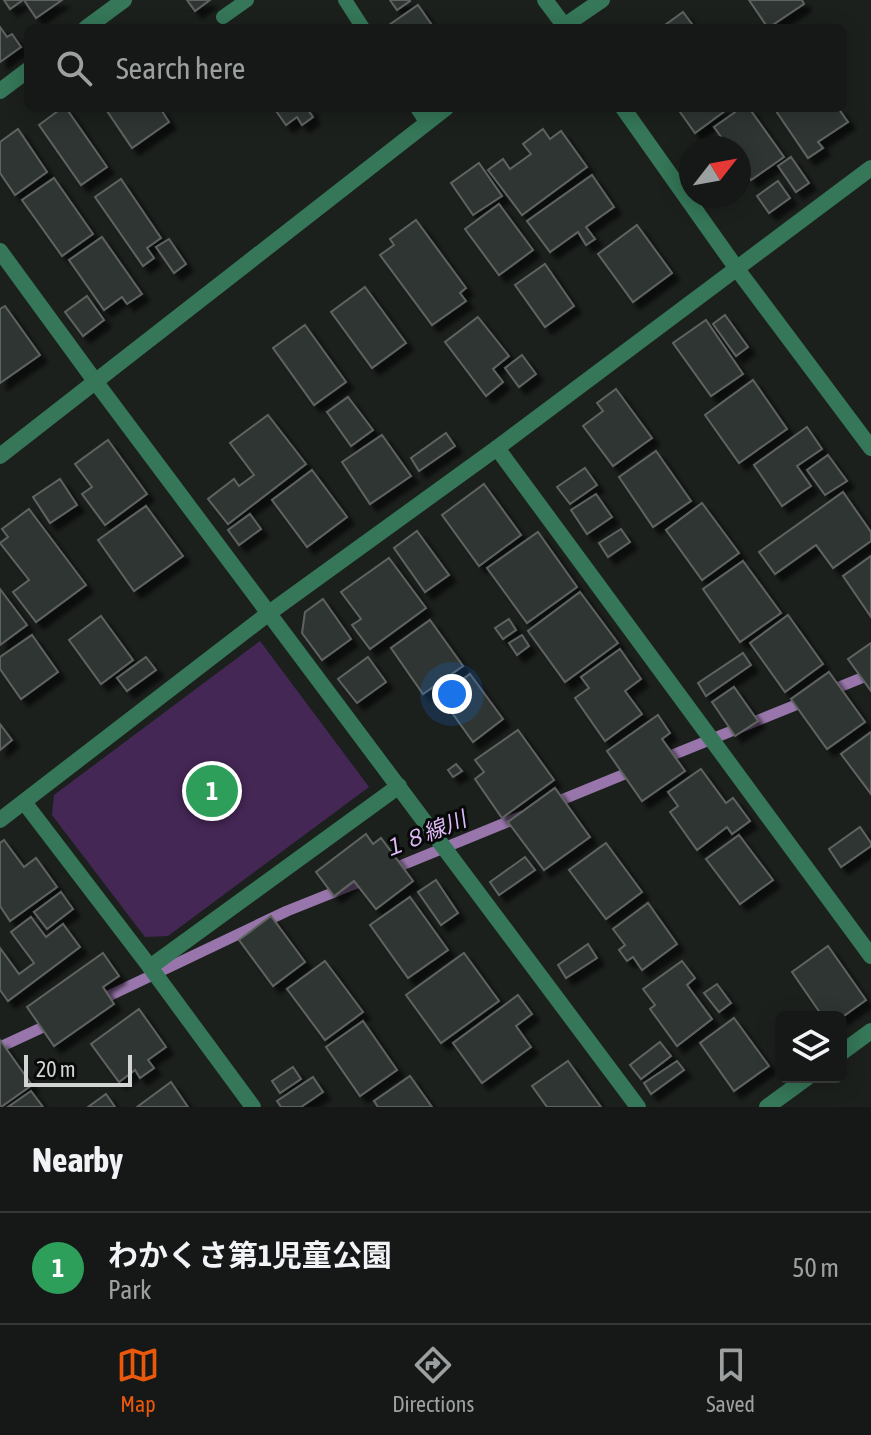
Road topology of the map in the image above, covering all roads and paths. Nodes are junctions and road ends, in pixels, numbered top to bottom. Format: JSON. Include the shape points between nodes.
{"nodes":[{"id":1,"x":124,"y":0,"type":"edge"},
{"id":2,"x":247,"y":0,"type":"edge"},
{"id":3,"x":345,"y":0,"type":"edge"},
{"id":4,"x":545,"y":0,"type":"edge"},
{"id":5,"x":602,"y":0,"type":"edge"},
{"id":6,"x":223,"y":17,"type":"dead end"},
{"id":7,"x":91,"y":24,"type":"edge"},
{"id":8,"x":360,"y":24,"type":"edge"},
{"id":9,"x":562,"y":24,"type":"edge"},
{"id":10,"x":568,"y":24,"type":"edge"},
{"id":11,"x":24,"y":73,"type":"edge"},
{"id":12,"x":0,"y":91,"type":"edge"},
{"id":13,"x":626,"y":112,"type":"edge"},
{"id":14,"x":422,"y":115,"type":"edge"},
{"id":15,"x":871,"y":168,"type":"edge"},
{"id":16,"x":0,"y":251,"type":"edge"},
{"id":17,"x":737,"y":269,"type":"junction"},
{"id":18,"x":95,"y":381,"type":"junction"},
{"id":19,"x":497,"y":448,"type":"junction"},
{"id":20,"x":871,"y":448,"type":"edge"},
{"id":21,"x":0,"y":456,"type":"edge"},
{"id":22,"x":269,"y":613,"type":"junction"},
{"id":23,"x":399,"y":786,"type":"junction"},
{"id":24,"x":24,"y":802,"type":"junction"},
{"id":25,"x":0,"y":820,"type":"edge"},
{"id":26,"x":871,"y":956,"type":"edge"},
{"id":27,"x":150,"y":967,"type":"junction"},
{"id":28,"x":871,"y":1031,"type":"edge"},
{"id":29,"x":847,"y":1049,"type":"edge"},
{"id":30,"x":800,"y":1083,"type":"edge"},
{"id":31,"x":253,"y":1107,"type":"edge"},
{"id":32,"x":638,"y":1107,"type":"edge"},
{"id":33,"x":767,"y":1107,"type":"edge"}],
"edges":[{"from":1,"to":7,"type":"street"},
{"from":2,"to":6,"type":"lane"},
{"from":3,"to":8,"type":"lane"},
{"from":4,"to":9,"type":"street"},
{"from":5,"to":10,"type":"street"},
{"from":11,"to":12,"type":"street"},
{"from":13,"to":17,"type":"street"},
{"from":14,"to":18,"type":"street"},
{"from":15,"to":17,"type":"street"},
{"from":16,"to":18,"type":"street"},
{"from":17,"to":19,"type":"street"},
{"from":17,"to":20,"type":"street"},
{"from":18,"to":21,"type":"street"},
{"from":18,"to":22,"type":"street"},
{"from":19,"to":22,"type":"street"},
{"from":19,"to":26,"type":"street"},
{"from":22,"to":23,"type":"street"},
{"from":22,"to":24,"type":"street"},
{"from":23,"to":27,"type":"street"},
{"from":23,"to":32,"type":"street"},
{"from":24,"to":25,"type":"street"},
{"from":24,"to":27,"type":"street"},
{"from":27,"to":31,"type":"street"},
{"from":28,"to":29,"type":"street"},
{"from":30,"to":33,"type":"street"}]}
